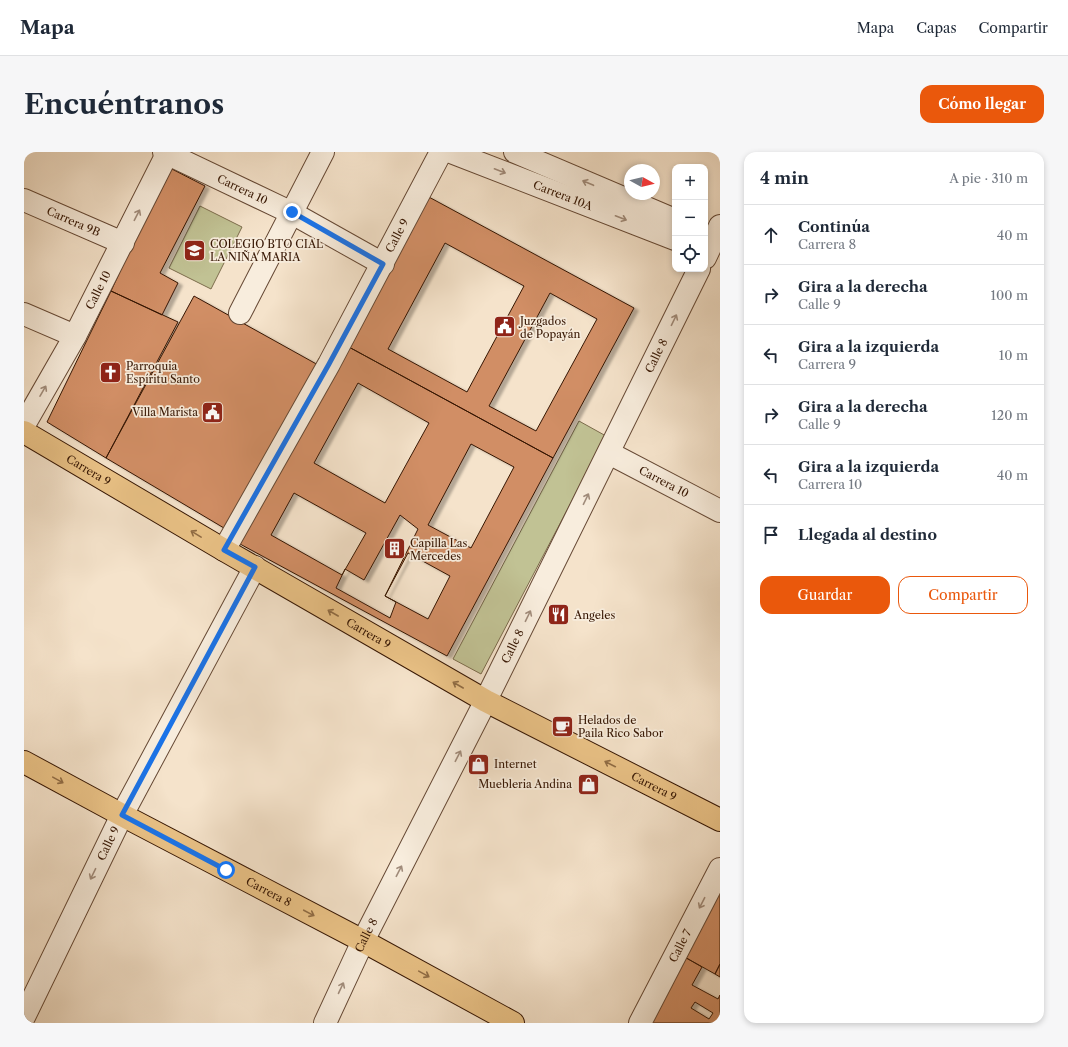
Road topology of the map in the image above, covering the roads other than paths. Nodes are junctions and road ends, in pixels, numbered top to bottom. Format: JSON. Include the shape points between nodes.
{"nodes":[{"id":1,"x":323,"y":152,"type":"edge"},
{"id":2,"x":441,"y":152,"type":"edge"},
{"id":3,"x":451,"y":152,"type":"edge"},
{"id":4,"x":515,"y":152,"type":"edge"},
{"id":5,"x":166,"y":153,"type":"edge"},
{"id":6,"x":24,"y":200,"type":"edge"},
{"id":7,"x":292,"y":212,"type":"junction"},
{"id":8,"x":672,"y":219,"type":"edge"},
{"id":9,"x":672,"y":238,"type":"edge"},
{"id":10,"x":123,"y":242,"type":"junction"},
{"id":11,"x":711,"y":248,"type":"edge"},
{"id":12,"x":383,"y":264,"type":"junction"},
{"id":13,"x":240,"y":313,"type":"dead end"},
{"id":14,"x":24,"y":314,"type":"edge"},
{"id":15,"x":75,"y":336,"type":"junction"},
{"id":16,"x":24,"y":425,"type":"edge"},
{"id":17,"x":24,"y":432,"type":"edge"},
{"id":18,"x":609,"y":453,"type":"junction"},
{"id":19,"x":720,"y":511,"type":"edge"},
{"id":20,"x":224,"y":550,"type":"junction"},
{"id":21,"x":255,"y":567,"type":"junction"},
{"id":22,"x":486,"y":701,"type":"junction"},
{"id":23,"x":24,"y":762,"type":"edge"},
{"id":24,"x":122,"y":815,"type":"junction"},
{"id":25,"x":720,"y":820,"type":"edge"},
{"id":26,"x":720,"y":869,"type":"edge"},
{"id":27,"x":363,"y":941,"type":"junction"},
{"id":28,"x":24,"y":1017,"type":"edge"},
{"id":29,"x":325,"y":1023,"type":"edge"},
{"id":30,"x":513,"y":1023,"type":"edge"},
{"id":31,"x":640,"y":1023,"type":"edge"}],
"edges":[{"from":1,"to":7,"type":"street"},
{"from":2,"to":12,"type":"street","name":"Calle 9"},
{"from":3,"to":9,"type":"street","name":"Carrera 10A","one_way":true},
{"from":8,"to":4,"type":"street","name":"Carrera 10A","one_way":true},
{"from":5,"to":7,"type":"street","name":"Carrera 10"},
{"from":10,"to":5,"type":"street","name":"Calle 10","one_way":true},
{"from":6,"to":10,"type":"street","name":"Carrera 9B"},
{"from":7,"to":12,"type":"street","name":"Carrera 10"},
{"from":7,"to":13,"type":"street"},
{"from":10,"to":15,"type":"street","name":"Calle 10"},
{"from":18,"to":11,"type":"street","name":"Calle 8","one_way":true},
{"from":12,"to":20,"type":"street","name":"Calle 9"},
{"from":14,"to":15,"type":"street"},
{"from":16,"to":15,"type":"street","name":"Calle 10","one_way":true},
{"from":20,"to":17,"type":"main road","name":"Carrera 9","one_way":true},
{"from":18,"to":19,"type":"street","name":"Carrera 10"},
{"from":22,"to":18,"type":"street","name":"Calle 8","one_way":true},
{"from":20,"to":21,"type":"main road","name":"Carrera 9"},
{"from":22,"to":21,"type":"main road","name":"Carrera 9","one_way":true},
{"from":21,"to":24,"type":"street","name":"Calle 9"},
{"from":25,"to":22,"type":"main road","name":"Carrera 9","one_way":true},
{"from":27,"to":22,"type":"street","name":"Calle 8","one_way":true},
{"from":23,"to":24,"type":"main road","name":"Carrera 8","one_way":true},
{"from":24,"to":27,"type":"main road","name":"Carrera 8","one_way":true},
{"from":24,"to":28,"type":"street","name":"Calle 9","one_way":true},
{"from":26,"to":31,"type":"street","name":"Calle 7","one_way":true},
{"from":29,"to":27,"type":"street","name":"Calle 8","one_way":true},
{"from":27,"to":30,"type":"main road","name":"Carrera 8","one_way":true}]}
